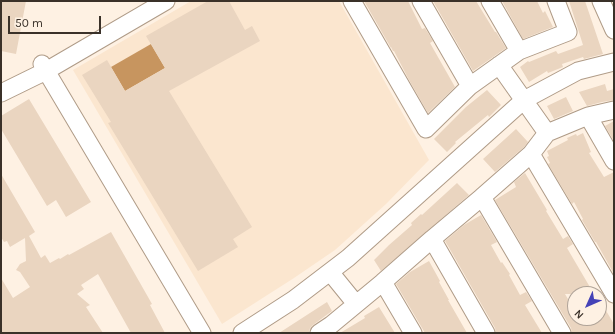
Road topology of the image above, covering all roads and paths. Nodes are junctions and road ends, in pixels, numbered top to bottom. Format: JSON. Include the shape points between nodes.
{"nodes":[{"id":1,"x":149,"y":1,"type":"edge"},
{"id":2,"x":166,"y":1,"type":"edge"},
{"id":3,"x":352,"y":1,"type":"edge"},
{"id":4,"x":421,"y":1,"type":"edge"},
{"id":5,"x":490,"y":1,"type":"edge"},
{"id":6,"x":556,"y":1,"type":"edge"},
{"id":7,"x":601,"y":1,"type":"edge"},
{"id":8,"x":614,"y":30,"type":"edge"},
{"id":9,"x":518,"y":51,"type":"junction"},
{"id":10,"x":614,"y":62,"type":"edge"},
{"id":11,"x":499,"y":65,"type":"junction"},
{"id":12,"x":44,"y":67,"type":"junction"},
{"id":13,"x":470,"y":86,"type":"junction"},
{"id":14,"x":1,"y":89,"type":"edge"},
{"id":15,"x":1,"y":94,"type":"edge"},
{"id":16,"x":524,"y":100,"type":"junction"},
{"id":17,"x":614,"y":110,"type":"edge"},
{"id":18,"x":588,"y":116,"type":"junction"},
{"id":19,"x":547,"y":133,"type":"junction"},
{"id":20,"x":531,"y":154,"type":"junction"},
{"id":21,"x":614,"y":161,"type":"edge"},
{"id":22,"x":482,"y":197,"type":"junction"},
{"id":23,"x":432,"y":239,"type":"junction"},
{"id":24,"x":330,"y":272,"type":"junction"},
{"id":25,"x":383,"y":282,"type":"junction"},
{"id":26,"x":614,"y":294,"type":"edge"},
{"id":27,"x":356,"y":304,"type":"junction"},
{"id":28,"x":329,"y":330,"type":"edge"},
{"id":29,"x":202,"y":333,"type":"edge"},
{"id":30,"x":242,"y":333,"type":"edge"},
{"id":31,"x":413,"y":333,"type":"edge"},
{"id":32,"x":486,"y":333,"type":"edge"},
{"id":33,"x":562,"y":333,"type":"edge"}],
"edges":[{"from":1,"to":12,"type":"street"},
{"from":2,"to":12,"type":"street"},
{"from":3,"to":13,"type":"street","via":[[426,129]]},
{"from":4,"to":13,"type":"street"},
{"from":5,"to":9,"type":"street"},
{"from":6,"to":9,"type":"street","via":[[568,32]]},
{"from":7,"to":8,"type":"street"},
{"from":9,"to":11,"type":"street"},
{"from":10,"to":16,"type":"street","via":[[578,71]]},
{"from":11,"to":13,"type":"street"},
{"from":11,"to":16,"type":"street"},
{"from":12,"to":14,"type":"street"},
{"from":12,"to":15,"type":"street"},
{"from":12,"to":29,"type":"street"},
{"from":16,"to":19,"type":"street"},
{"from":16,"to":24,"type":"street"},
{"from":17,"to":18,"type":"street"},
{"from":18,"to":19,"type":"street"},
{"from":18,"to":21,"type":"street"},
{"from":19,"to":20,"type":"street"},
{"from":20,"to":22,"type":"street"},
{"from":20,"to":26,"type":"street"},
{"from":22,"to":23,"type":"street"},
{"from":22,"to":33,"type":"street"},
{"from":23,"to":25,"type":"street"},
{"from":23,"to":32,"type":"street"},
{"from":24,"to":27,"type":"street"},
{"from":24,"to":30,"type":"street"},
{"from":25,"to":27,"type":"street"},
{"from":25,"to":31,"type":"street"},
{"from":27,"to":28,"type":"street"}]}
